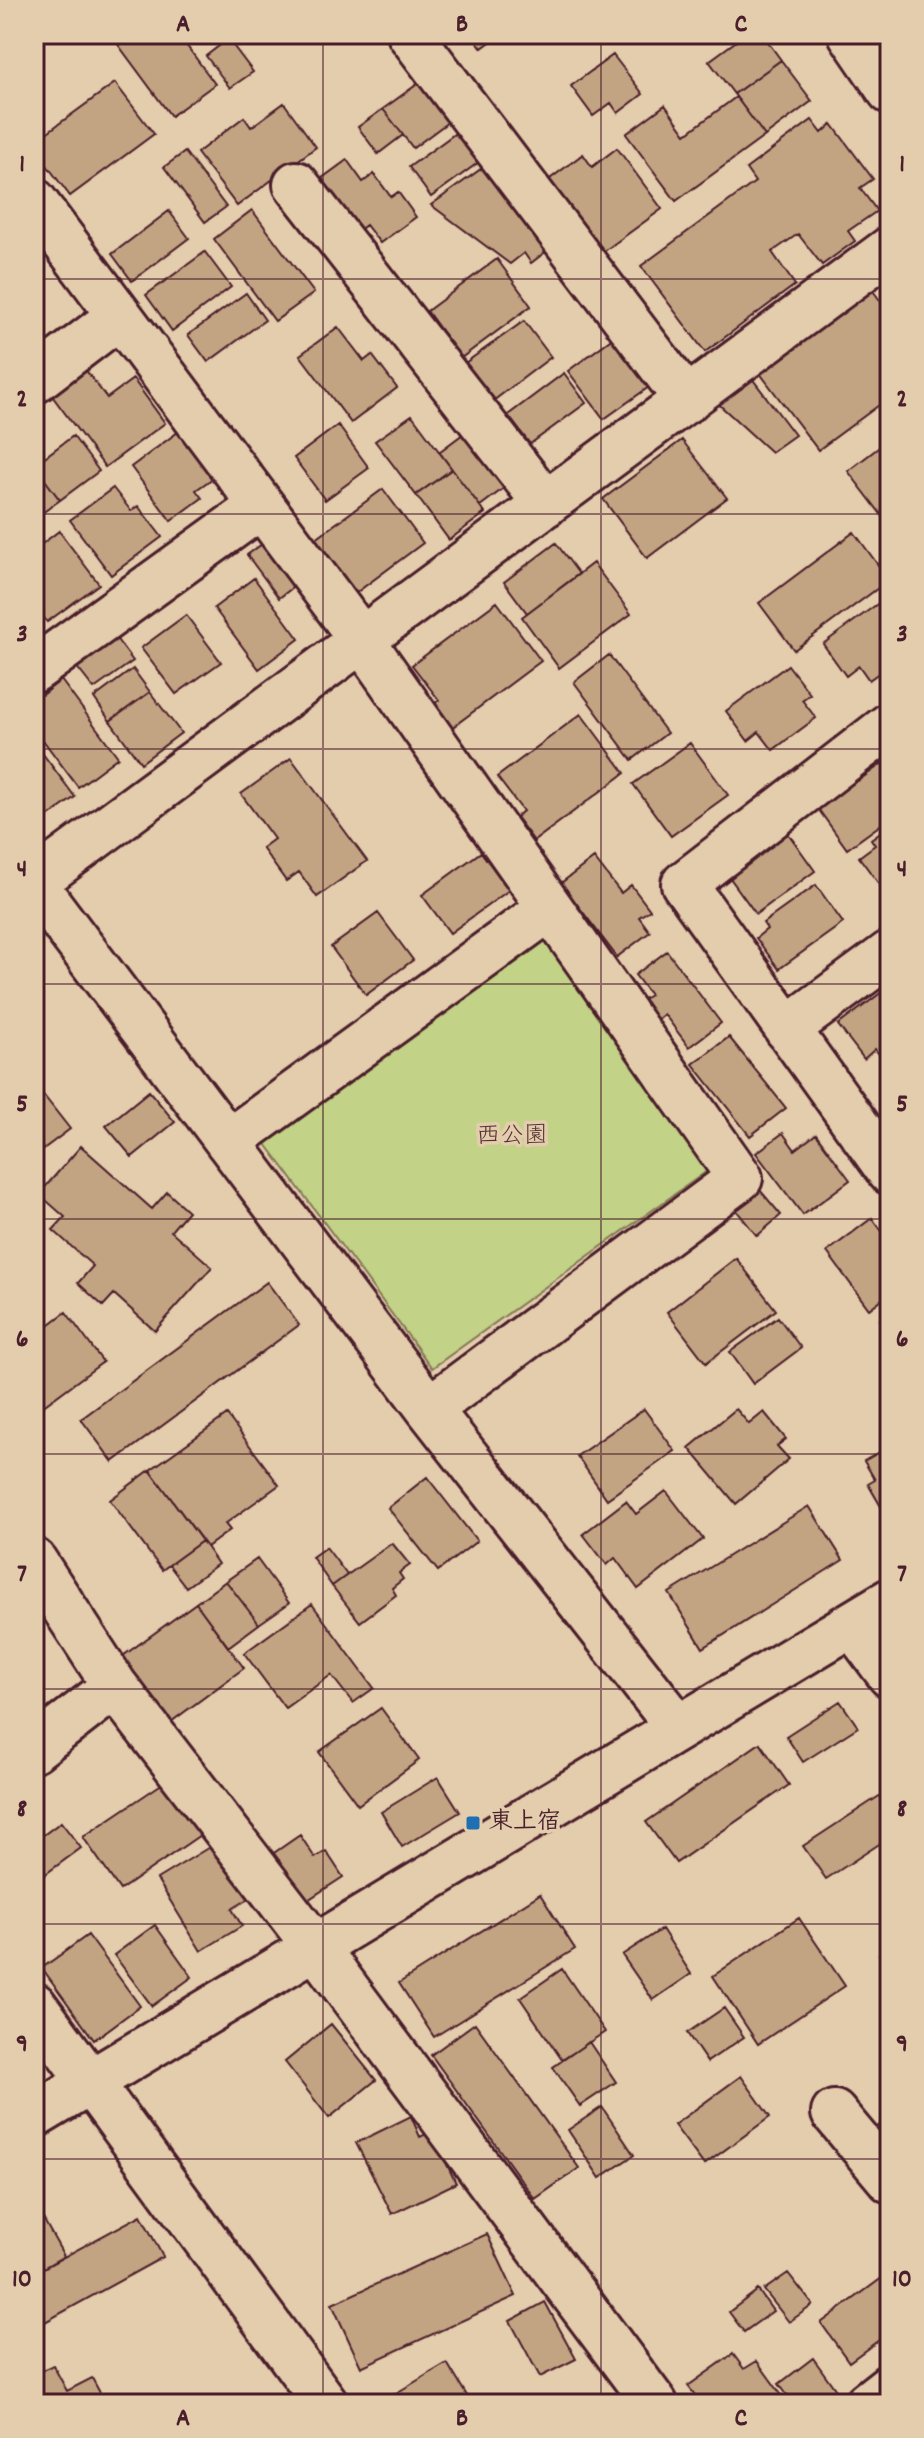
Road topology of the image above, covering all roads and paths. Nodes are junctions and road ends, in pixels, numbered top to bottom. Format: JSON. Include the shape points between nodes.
{"nodes":[{"id":1,"x":410,"y":34,"type":"edge"},
{"id":2,"x":851,"y":34,"type":"edge"},
{"id":3,"x":890,"y":91,"type":"edge"},
{"id":4,"x":296,"y":184,"type":"dead end"},
{"id":5,"x":34,"y":201,"type":"edge"},
{"id":6,"x":890,"y":249,"type":"edge"},
{"id":7,"x":118,"y":317,"type":"junction"},
{"id":8,"x":34,"y":381,"type":"edge"},
{"id":9,"x":687,"y":400,"type":"junction"},
{"id":10,"x":546,"y":504,"type":"junction"},
{"id":11,"x":261,"y":506,"type":"junction"},
{"id":12,"x":362,"y":640,"type":"junction"},
{"id":13,"x":34,"y":670,"type":"edge"},
{"id":14,"x":890,"y":725,"type":"edge"},
{"id":15,"x":34,"y":883,"type":"edge"},
{"id":16,"x":550,"y":908,"type":"junction"},
{"id":17,"x":890,"y":953,"type":"edge"},
{"id":18,"x":787,"y":1029,"type":"junction"},
{"id":19,"x":228,"y":1142,"type":"junction"},
{"id":20,"x":890,"y":1172,"type":"edge"},
{"id":21,"x":429,"y":1409,"type":"junction"},
{"id":22,"x":34,"y":1561,"type":"edge"},
{"id":23,"x":890,"y":1601,"type":"edge"},
{"id":24,"x":852,"y":1624,"type":"junction"},
{"id":25,"x":890,"y":1675,"type":"edge"},
{"id":26,"x":115,"y":1686,"type":"junction"},
{"id":27,"x":678,"y":1727,"type":"junction"},
{"id":28,"x":34,"y":1749,"type":"edge"},
{"id":29,"x":314,"y":1945,"type":"junction"},
{"id":30,"x":34,"y":2005,"type":"edge"},
{"id":31,"x":90,"y":2081,"type":"junction"},
{"id":32,"x":834,"y":2113,"type":"dead end"},
{"id":33,"x":34,"y":2116,"type":"edge"},
{"id":34,"x":890,"y":2180,"type":"edge"},
{"id":35,"x":890,"y":2386,"type":"edge"},
{"id":36,"x":326,"y":2404,"type":"edge"},
{"id":37,"x":655,"y":2404,"type":"edge"},
{"id":38,"x":867,"y":2404,"type":"edge"}],
"edges":[{"from":1,"to":9,"type":"street"},
{"from":2,"to":3,"type":"street"},
{"from":4,"to":10,"type":"street"},
{"from":5,"to":7,"type":"street"},
{"from":6,"to":9,"type":"street"},
{"from":7,"to":8,"type":"street"},
{"from":7,"to":11,"type":"street"},
{"from":9,"to":10,"type":"street"},
{"from":10,"to":12,"type":"street"},
{"from":11,"to":12,"type":"street"},
{"from":11,"to":13,"type":"street"},
{"from":12,"to":15,"type":"street"},
{"from":12,"to":16,"type":"street"},
{"from":14,"to":18,"type":"street","via":[[684,884]]},
{"from":15,"to":19,"type":"street"},
{"from":16,"to":19,"type":"street"},
{"from":16,"to":21,"type":"street","via":[[740,1178]]},
{"from":17,"to":18,"type":"street"},
{"from":18,"to":20,"type":"street"},
{"from":19,"to":21,"type":"street"},
{"from":21,"to":27,"type":"street"},
{"from":22,"to":26,"type":"street"},
{"from":23,"to":24,"type":"street"},
{"from":24,"to":25,"type":"street"},
{"from":24,"to":27,"type":"street"},
{"from":26,"to":28,"type":"street"},
{"from":26,"to":29,"type":"street"},
{"from":27,"to":29,"type":"street"},
{"from":29,"to":31,"type":"street"},
{"from":29,"to":37,"type":"street"},
{"from":30,"to":31,"type":"street"},
{"from":31,"to":33,"type":"street"},
{"from":31,"to":36,"type":"street"},
{"from":32,"to":34,"type":"street"},
{"from":35,"to":38,"type":"street"}]}
